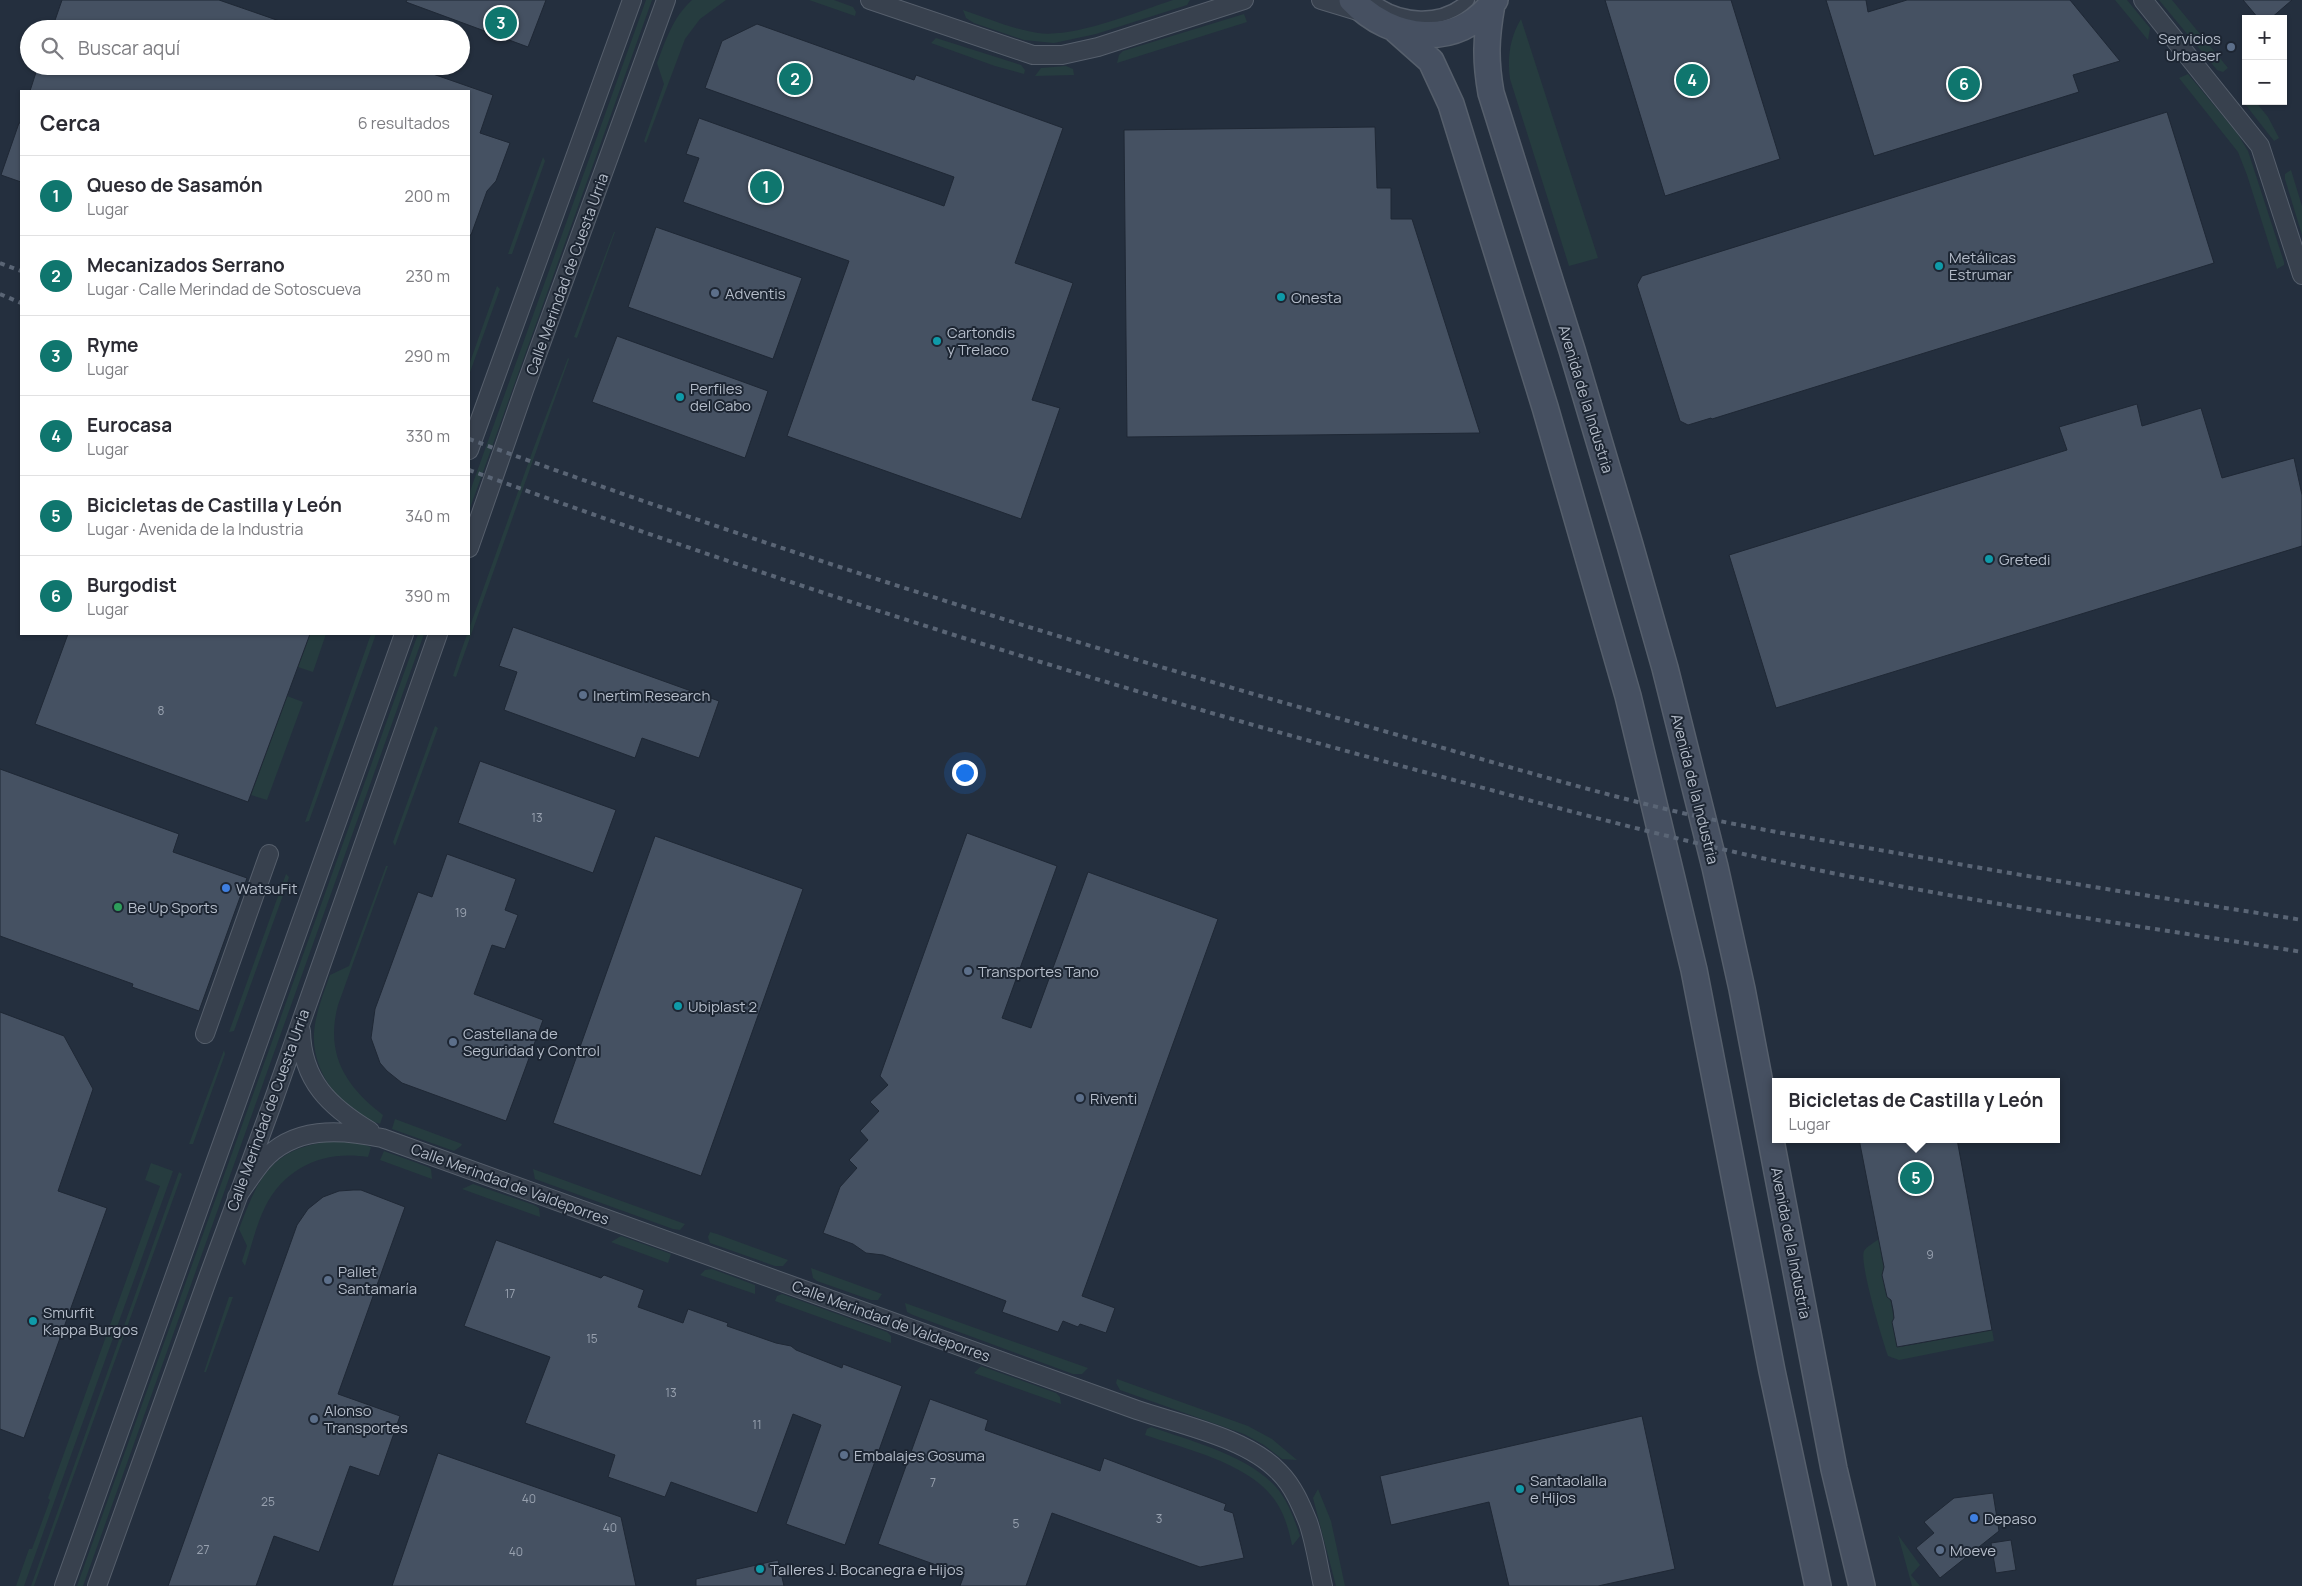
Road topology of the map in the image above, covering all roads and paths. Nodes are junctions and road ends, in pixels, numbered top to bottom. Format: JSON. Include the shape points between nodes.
{"nodes":[{"id":1,"x":632,"y":0,"type":"edge"},
{"id":2,"x":666,"y":0,"type":"edge"},
{"id":3,"x":676,"y":0,"type":"edge"},
{"id":4,"x":870,"y":0,"type":"edge"},
{"id":5,"x":1244,"y":0,"type":"edge"},
{"id":6,"x":1321,"y":0,"type":"edge"},
{"id":7,"x":2143,"y":0,"type":"edge"},
{"id":8,"x":1485,"y":1,"type":"edge"},
{"id":9,"x":1363,"y":4,"type":"edge"},
{"id":10,"x":656,"y":28,"type":"junction"},
{"id":11,"x":1396,"y":30,"type":"junction"},
{"id":12,"x":2302,"y":275,"type":"edge"},
{"id":13,"x":470,"y":447,"type":"edge"},
{"id":14,"x":470,"y":545,"type":"edge"},
{"id":15,"x":404,"y":635,"type":"edge"},
{"id":16,"x":438,"y":635,"type":"edge"},
{"id":17,"x":269,"y":854,"type":"dead end"},
{"id":18,"x":301,"y":1019,"type":"junction"},
{"id":19,"x":205,"y":1034,"type":"dead end"},
{"id":20,"x":382,"y":1138,"type":"junction"},
{"id":21,"x":237,"y":1197,"type":"junction"},
{"id":22,"x":64,"y":1586,"type":"edge"},
{"id":23,"x":98,"y":1586,"type":"edge"},
{"id":24,"x":1323,"y":1586,"type":"edge"},
{"id":25,"x":1818,"y":1586,"type":"edge"},
{"id":26,"x":1862,"y":1586,"type":"edge"}],
"edges":[{"from":1,"to":13,"type":"street","name":"Calle Merindad de Cuesta Urria"},
{"from":2,"to":10,"type":"street","name":"Calle Merindad de Cuesta Urria"},
{"from":3,"to":10,"type":"street"},
{"from":4,"to":5,"type":"street","via":[[1020,52],[1050,55],[1078,53]]},
{"from":6,"to":9,"type":"street"},
{"from":7,"to":12,"type":"street","via":[[2260,146]]},
{"from":8,"to":9,"type":"street","via":[[1432,17],[1414,18]]},
{"from":8,"to":11,"type":"main road","via":[[1479,16],[1448,32],[1422,34]]},
{"from":8,"to":26,"type":"main road","name":"Avenida de la Industria","via":[[1487,71],[1491,93],[1633,555],[1665,668],[1730,930],[1834,1468]]},
{"from":9,"to":11,"type":"main road","via":[[1379,23]]},
{"from":10,"to":14,"type":"street","name":"Calle Merindad de Cuesta Urria"},
{"from":11,"to":25,"type":"main road","via":[[1431,61],[1451,104],[1551,426],[1628,696],[1694,970],[1770,1361]]},
{"from":15,"to":22,"type":"street","name":"Calle Merindad de Cuesta Urria"},
{"from":16,"to":18,"type":"street","name":"Calle Merindad de Cuesta Urria"},
{"from":17,"to":19,"type":"street"},
{"from":18,"to":20,"type":"street","name":"Calle Merindad de Valdeporres","via":[[302,1050],[317,1087],[341,1114]]},
{"from":18,"to":21,"type":"street","name":"Calle Merindad de Cuesta Urria"},
{"from":20,"to":21,"type":"street","name":"Calle Merindad de Valdeporres","via":[[328,1131],[294,1139],[263,1161]]},
{"from":20,"to":24,"type":"street","name":"Calle Merindad de Valdeporres","via":[[1240,1446],[1271,1465],[1294,1492],[1309,1525]]},
{"from":21,"to":23,"type":"street","name":"Calle Merindad de Cuesta Urria"}]}
